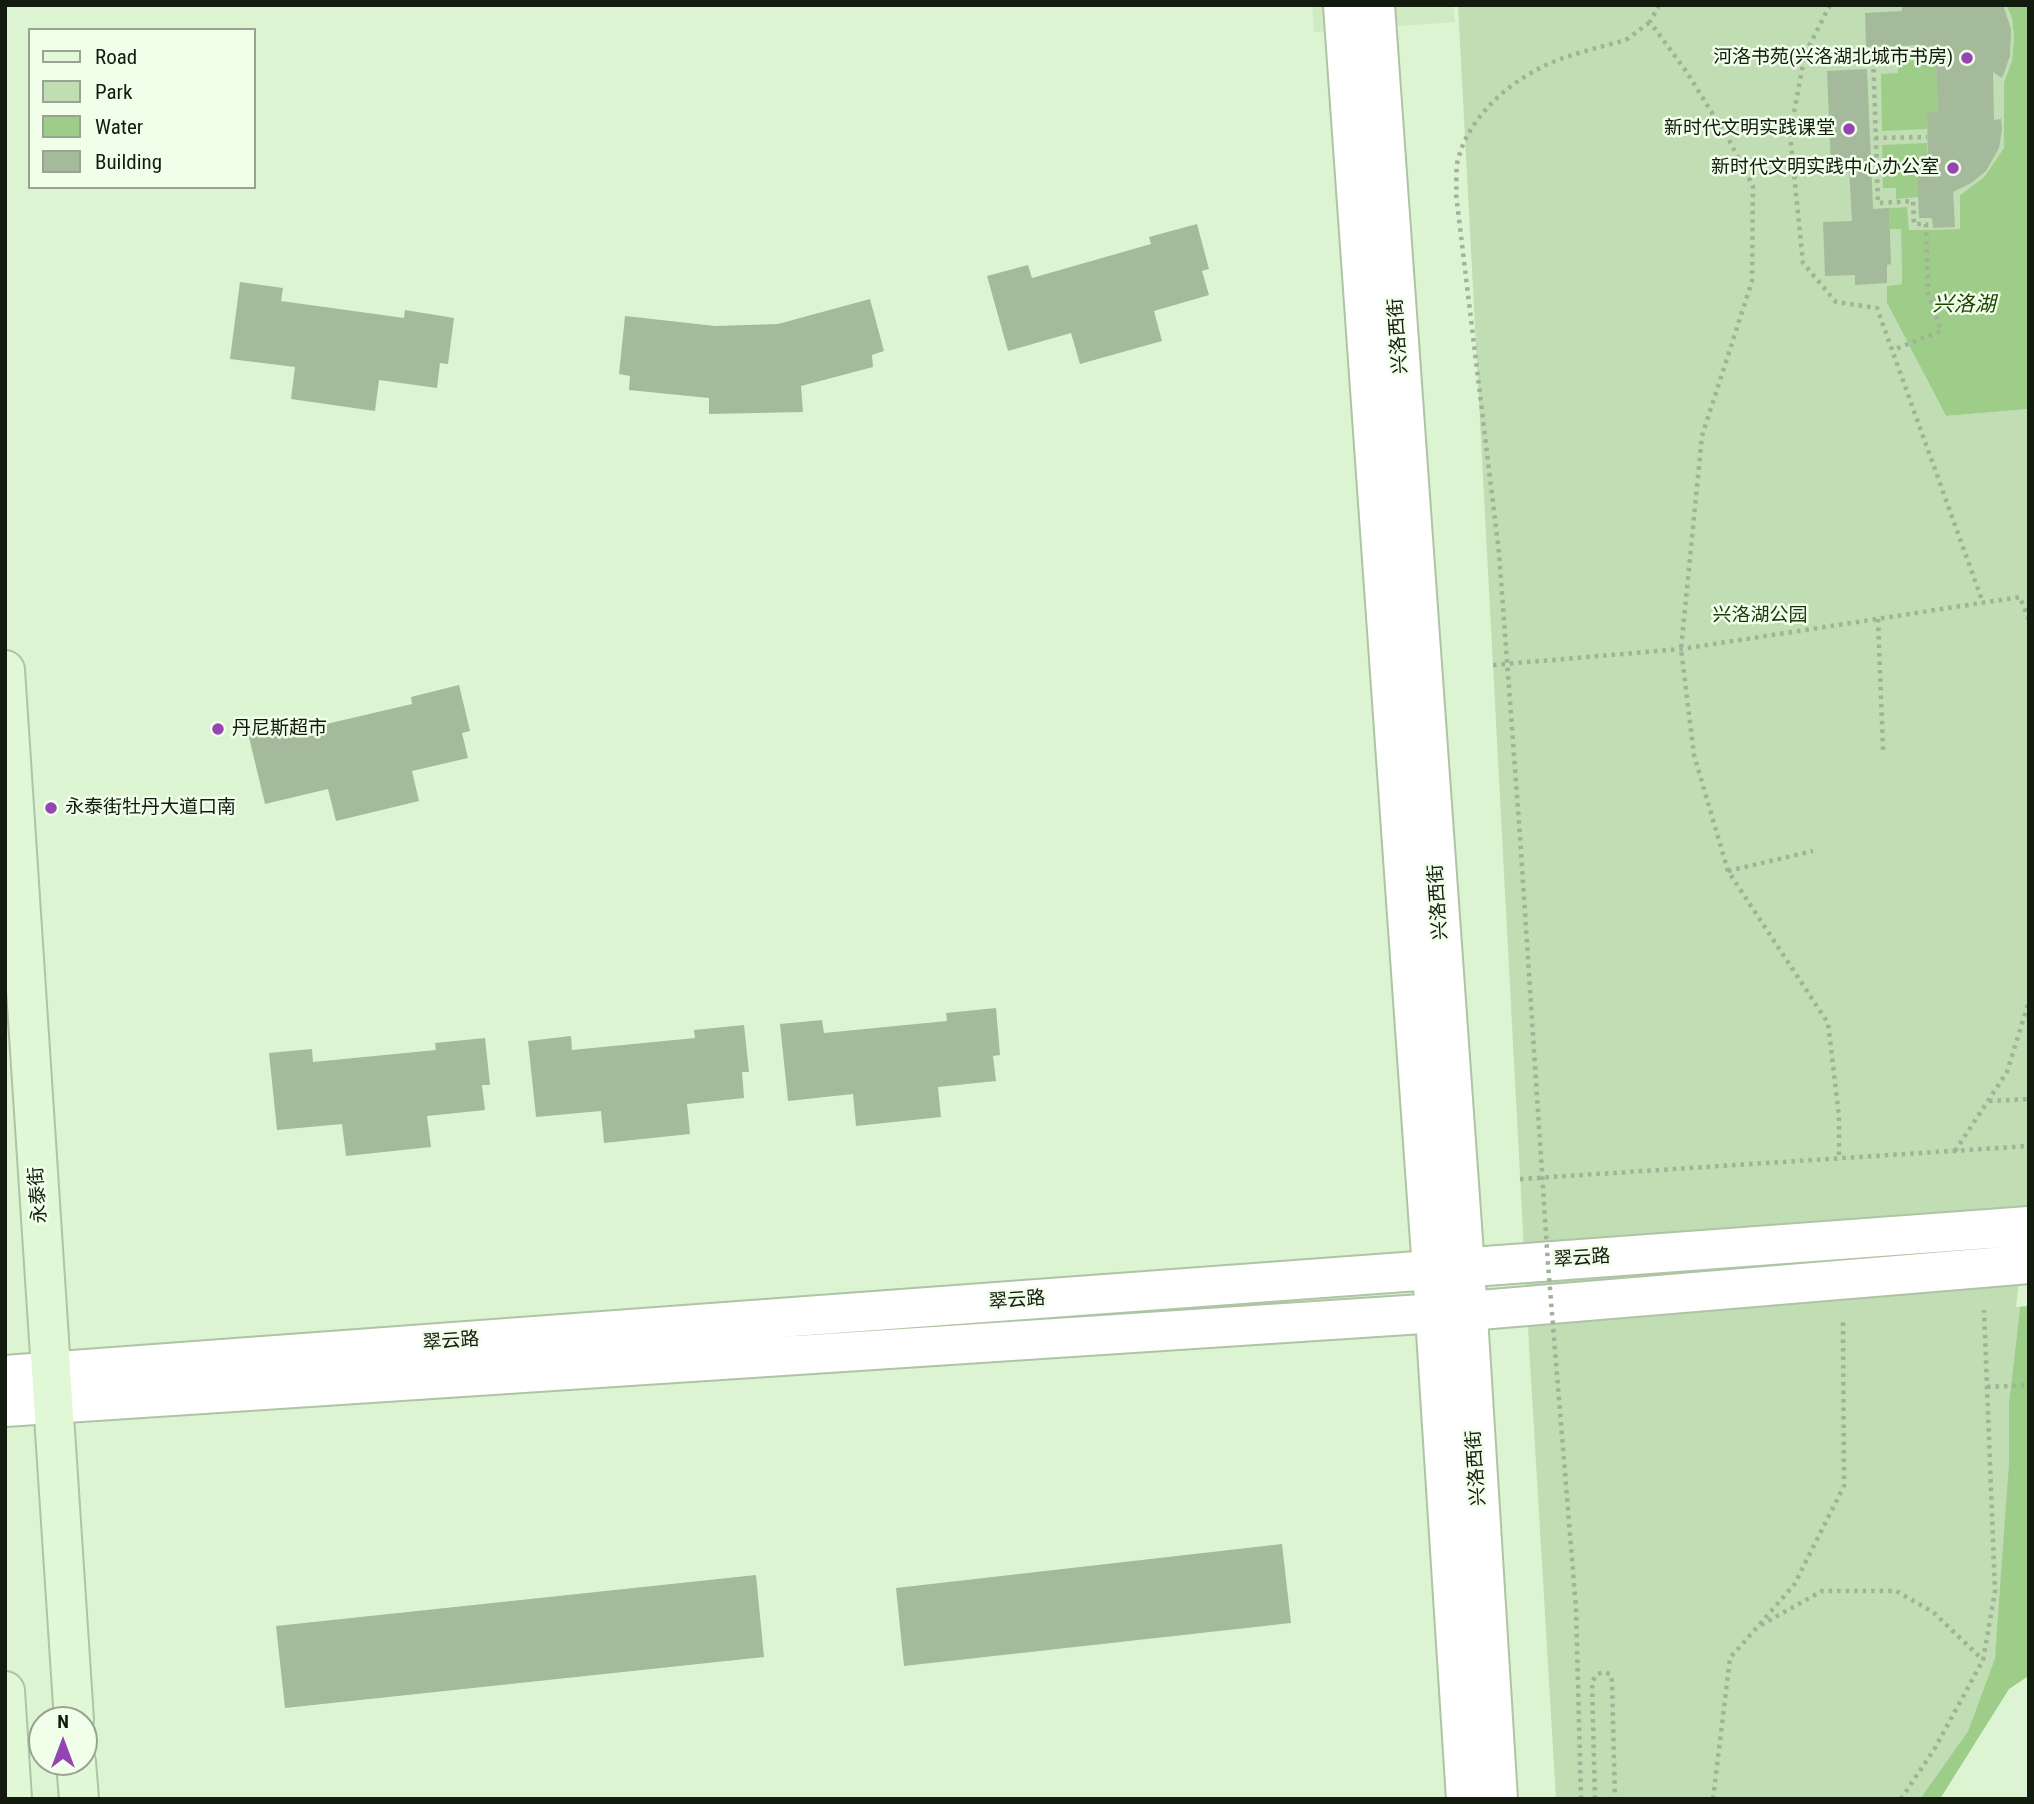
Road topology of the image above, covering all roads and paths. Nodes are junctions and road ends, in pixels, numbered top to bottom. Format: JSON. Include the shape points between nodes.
{"nodes":[{"id":1,"x":1343,"y":5,"type":"edge"},
{"id":2,"x":1375,"y":5,"type":"edge"},
{"id":3,"x":1659,"y":5,"type":"edge"},
{"id":4,"x":1830,"y":5,"type":"edge"},
{"id":5,"x":1650,"y":22,"type":"junction"},
{"id":6,"x":1923,"y":50,"type":"dead end"},
{"id":7,"x":1873,"y":52,"type":"junction"},
{"id":8,"x":1805,"y":54,"type":"junction"},
{"id":9,"x":1927,"y":137,"type":"dead end"},
{"id":10,"x":1875,"y":138,"type":"junction"},
{"id":11,"x":1893,"y":350,"type":"junction"},
{"id":12,"x":1983,"y":603,"type":"junction"},
{"id":13,"x":1878,"y":620,"type":"junction"},
{"id":14,"x":2029,"y":620,"type":"edge"},
{"id":15,"x":1681,"y":649,"type":"junction"},
{"id":16,"x":1493,"y":664,"type":"dead end"},
{"id":17,"x":5,"y":670,"type":"edge"},
{"id":18,"x":1883,"y":750,"type":"dead end"},
{"id":19,"x":1813,"y":851,"type":"dead end"},
{"id":20,"x":1728,"y":871,"type":"junction"},
{"id":21,"x":2029,"y":1001,"type":"edge"},
{"id":22,"x":2029,"y":1098,"type":"edge"},
{"id":23,"x":1988,"y":1102,"type":"junction"},
{"id":24,"x":2029,"y":1146,"type":"edge"},
{"id":25,"x":1955,"y":1151,"type":"junction"},
{"id":26,"x":1839,"y":1158,"type":"junction"},
{"id":27,"x":1521,"y":1179,"type":"dead end"},
{"id":28,"x":2029,"y":1226,"type":"edge"},
{"id":29,"x":2029,"y":1264,"type":"edge"},
{"id":30,"x":1449,"y":1269,"type":"junction"},
{"id":31,"x":1984,"y":1310,"type":"dead end"},
{"id":32,"x":1451,"y":1312,"type":"junction"},
{"id":33,"x":1843,"y":1322,"type":"dead end"},
{"id":34,"x":5,"y":1375,"type":"edge"},
{"id":35,"x":2029,"y":1385,"type":"edge"},
{"id":36,"x":1987,"y":1387,"type":"junction"},
{"id":37,"x":51,"y":1388,"type":"junction"},
{"id":38,"x":5,"y":1408,"type":"edge"},
{"id":39,"x":1757,"y":1627,"type":"junction"},
{"id":40,"x":1983,"y":1660,"type":"junction"},
{"id":41,"x":5,"y":1691,"type":"edge"},
{"id":42,"x":73,"y":1706,"type":"edge"},
{"id":43,"x":77,"y":1776,"type":"edge"},
{"id":44,"x":12,"y":1799,"type":"edge"},
{"id":45,"x":79,"y":1799,"type":"edge"},
{"id":46,"x":1466,"y":1799,"type":"edge"},
{"id":47,"x":1498,"y":1799,"type":"edge"},
{"id":48,"x":1581,"y":1799,"type":"edge"},
{"id":49,"x":1595,"y":1799,"type":"edge"},
{"id":50,"x":1615,"y":1799,"type":"edge"},
{"id":51,"x":1713,"y":1799,"type":"edge"},
{"id":52,"x":1901,"y":1799,"type":"edge"}],
"edges":[{"from":1,"to":30,"type":"street","name":"兴洛西街"},
{"from":2,"to":30,"type":"street","name":"兴洛西街"},
{"from":3,"to":5,"type":"path"},
{"from":4,"to":8,"type":"path"},
{"from":5,"to":15,"type":"path","via":[[1686,71],[1753,186],[1752,281],[1702,436]]},
{"from":5,"to":48,"type":"path","bridge":true,"via":[[1626,40],[1539,69],[1499,96],[1472,127],[1458,157],[1456,194],[1499,554],[1521,836],[1576,1608]]},
{"from":6,"to":7,"type":"path"},
{"from":7,"to":8,"type":"path"},
{"from":7,"to":10,"type":"path"},
{"from":8,"to":11,"type":"path","via":[[1790,134],[1803,263],[1836,302],[1877,308]]},
{"from":9,"to":10,"type":"path"},
{"from":10,"to":11,"type":"path","via":[[1878,203],[1913,201],[1914,224],[1926,224],[1928,293],[1941,331]]},
{"from":11,"to":12,"type":"path"},
{"from":12,"to":13,"type":"path"},
{"from":12,"to":14,"type":"path","via":[[2020,597]]},
{"from":13,"to":15,"type":"path"},
{"from":13,"to":18,"type":"path"},
{"from":15,"to":16,"type":"path"},
{"from":15,"to":20,"type":"path","via":[[1694,755]]},
{"from":17,"to":37,"type":"main road","name":"永泰街"},
{"from":19,"to":20,"type":"path"},
{"from":20,"to":26,"type":"path","via":[[1828,1023]]},
{"from":21,"to":23,"type":"path","via":[[2007,1072]]},
{"from":22,"to":23,"type":"path"},
{"from":23,"to":25,"type":"path"},
{"from":24,"to":25,"type":"path"},
{"from":25,"to":26,"type":"path"},
{"from":26,"to":27,"type":"path"},
{"from":28,"to":30,"type":"street","name":"翠云路"},
{"from":29,"to":32,"type":"street","name":"翠云路"},
{"from":30,"to":32,"type":"street","name":"兴洛西街"},
{"from":30,"to":37,"type":"street","name":"翠云路"},
{"from":31,"to":36,"type":"path"},
{"from":32,"to":37,"type":"street","name":"翠云路"},
{"from":32,"to":46,"type":"street","name":"兴洛西街"},
{"from":32,"to":47,"type":"street","name":"兴洛西街"},
{"from":33,"to":39,"type":"path","via":[[1844,1486],[1794,1585]]},
{"from":34,"to":37,"type":"street","name":"翠云路"},
{"from":35,"to":36,"type":"path"},
{"from":36,"to":40,"type":"path","via":[[1995,1591]]},
{"from":37,"to":38,"type":"street","name":"翠云路"},
{"from":37,"to":42,"type":"main road","name":"永泰街"},
{"from":39,"to":40,"type":"path","via":[[1822,1591],[1896,1591],[1933,1612]]},
{"from":39,"to":51,"type":"path","via":[[1730,1658]]},
{"from":40,"to":52,"type":"path"},
{"from":41,"to":44,"type":"main road"},
{"from":43,"to":45,"type":"main road"},
{"from":49,"to":50,"type":"path","via":[[1592,1682],[1603,1672],[1610,1674],[1612,1681]]}]}
